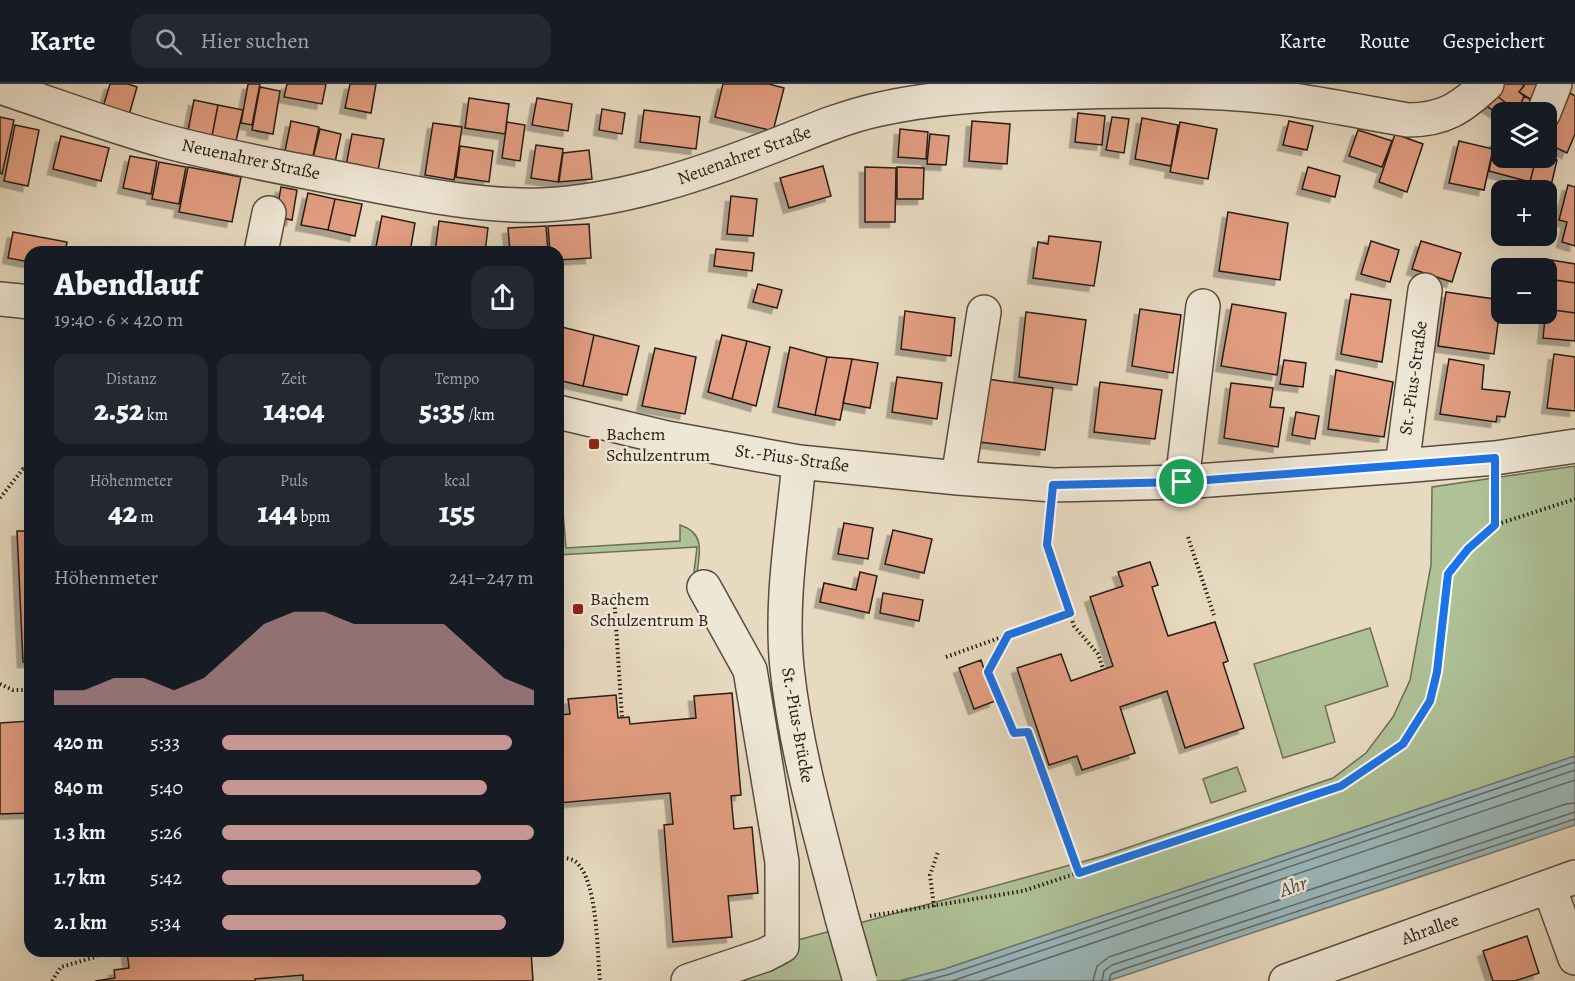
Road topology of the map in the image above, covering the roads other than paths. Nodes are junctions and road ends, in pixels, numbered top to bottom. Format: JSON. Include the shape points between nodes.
{"nodes":[{"id":1,"x":1487,"y":84,"type":"edge"},
{"id":2,"x":1555,"y":84,"type":"edge"},
{"id":3,"x":0,"y":87,"type":"edge"},
{"id":4,"x":1548,"y":102,"type":"edge"},
{"id":5,"x":269,"y":213,"type":"dead end"},
{"id":6,"x":262,"y":246,"type":"edge"},
{"id":7,"x":1425,"y":290,"type":"dead end"},
{"id":8,"x":0,"y":298,"type":"edge"},
{"id":9,"x":24,"y":301,"type":"edge"},
{"id":10,"x":1203,"y":306,"type":"dead end"},
{"id":11,"x":984,"y":312,"type":"dead end"},
{"id":12,"x":564,"y":413,"type":"edge"},
{"id":13,"x":1575,"y":446,"type":"edge"},
{"id":14,"x":799,"y":462,"type":"junction"},
{"id":15,"x":1402,"y":466,"type":"junction"},
{"id":16,"x":958,"y":478,"type":"junction"},
{"id":17,"x":1182,"y":482,"type":"junction"},
{"id":18,"x":704,"y":587,"type":"dead end"},
{"id":19,"x":1562,"y":882,"type":"edge"},
{"id":20,"x":1575,"y":958,"type":"edge"},
{"id":21,"x":688,"y":981,"type":"edge"},
{"id":22,"x":860,"y":981,"type":"edge"},
{"id":23,"x":1286,"y":981,"type":"edge"}],
"edges":[{"from":1,"to":3,"type":"street","name":"Neuenahrer Straße","via":[[1451,113],[1426,120],[1216,93],[986,94],[873,110],[650,188],[608,197],[515,205],[423,195],[164,141]]},
{"from":2,"to":4,"type":"street"},
{"from":5,"to":6,"type":"street"},
{"from":7,"to":15,"type":"street","name":"St.-Pius-Straße"},
{"from":8,"to":9,"type":"street"},
{"from":10,"to":17,"type":"street"},
{"from":11,"to":16,"type":"street"},
{"from":12,"to":14,"type":"street","name":"St.-Pius-Straße","via":[[668,438]]},
{"from":13,"to":15,"type":"street","name":"St.-Pius-Straße"},
{"from":14,"to":16,"type":"street","name":"St.-Pius-Straße"},
{"from":14,"to":22,"type":"street","name":"St.-Pius-Brücke","bridge":true,"via":[[786,608],[787,667],[805,776],[855,917]]},
{"from":15,"to":17,"type":"street","name":"St.-Pius-Straße"},
{"from":16,"to":17,"type":"street","name":"St.-Pius-Straße","via":[[1053,485]]},
{"from":18,"to":21,"type":"street","via":[[750,670],[782,862],[782,946],[765,956]]},
{"from":19,"to":20,"type":"street"},
{"from":19,"to":23,"type":"street","name":"Ahrallee"}]}
